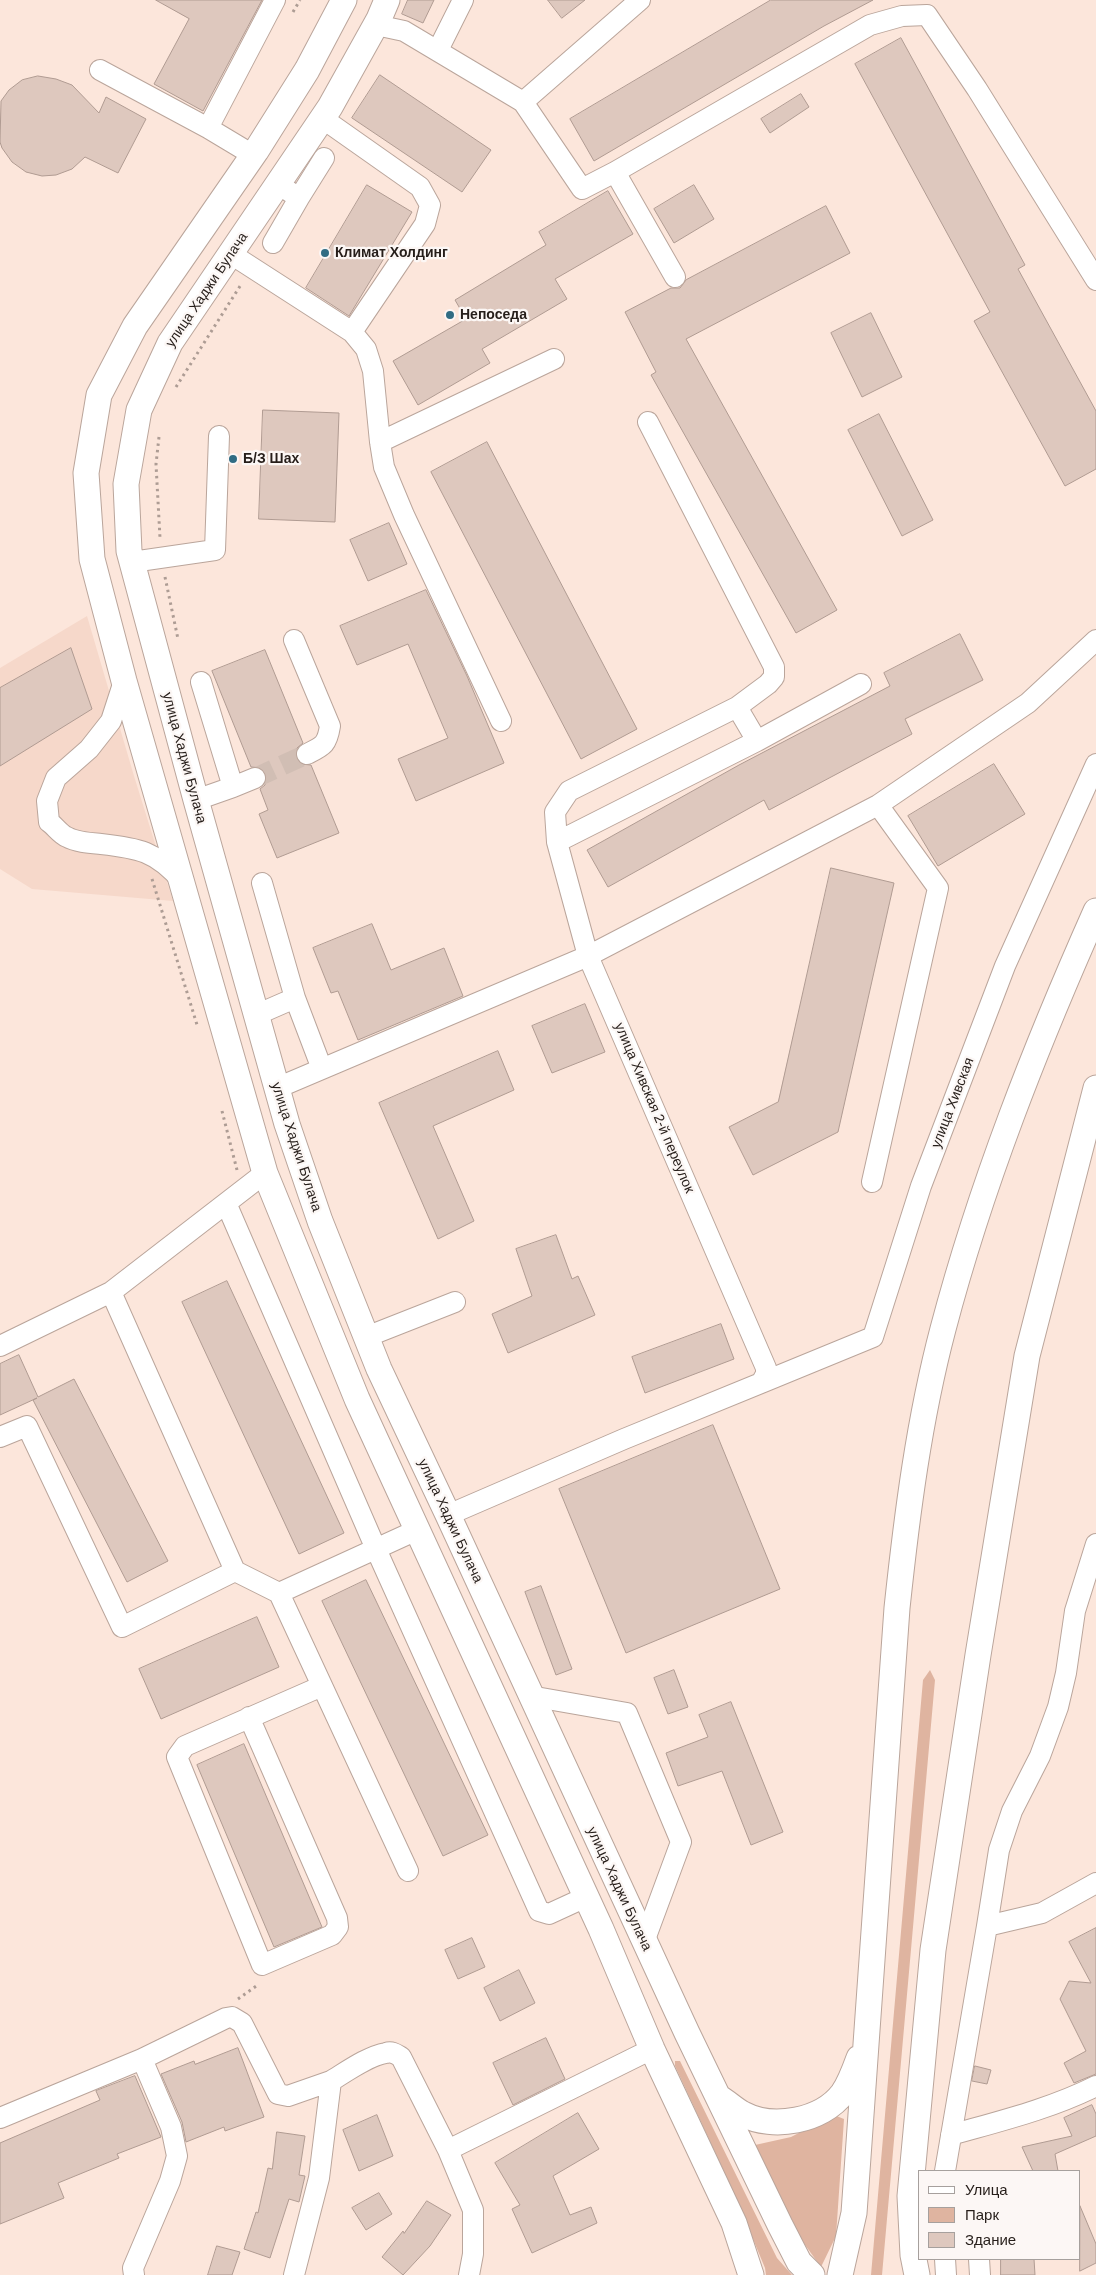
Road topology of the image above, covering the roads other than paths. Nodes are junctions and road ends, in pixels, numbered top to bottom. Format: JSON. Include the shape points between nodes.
{"nodes":[{"id":1,"x":275,"y":0,"type":"edge"},
{"id":2,"x":344,"y":0,"type":"edge"},
{"id":3,"x":387,"y":0,"type":"edge"},
{"id":4,"x":463,"y":0,"type":"edge"},
{"id":5,"x":640,"y":0,"type":"edge"},
{"id":6,"x":376,"y":25,"type":"junction"},
{"id":7,"x":438,"y":50,"type":"junction"},
{"id":8,"x":100,"y":70,"type":"dead end"},
{"id":9,"x":523,"y":102,"type":"junction"},
{"id":10,"x":322,"y":118,"type":"junction"},
{"id":11,"x":208,"y":128,"type":"junction"},
{"id":12,"x":253,"y":155,"type":"junction"},
{"id":13,"x":324,"y":158,"type":"dead end"},
{"id":14,"x":615,"y":172,"type":"junction"},
{"id":15,"x":278,"y":184,"type":"junction"},
{"id":16,"x":299,"y":198,"type":"junction"},
{"id":17,"x":273,"y":243,"type":"dead end"},
{"id":18,"x":241,"y":261,"type":"junction"},
{"id":19,"x":1096,"y":272,"type":"edge"},
{"id":20,"x":171,"y":274,"type":"junction"},
{"id":21,"x":676,"y":277,"type":"dead end"},
{"id":22,"x":1096,"y":279,"type":"edge"},
{"id":23,"x":206,"y":292,"type":"junction"},
{"id":24,"x":352,"y":332,"type":"junction"},
{"id":25,"x":554,"y":360,"type":"dead end"},
{"id":26,"x":648,"y":422,"type":"dead end"},
{"id":27,"x":219,"y":436,"type":"dead end"},
{"id":28,"x":380,"y":442,"type":"junction"},
{"id":29,"x":132,"y":562,"type":"junction"},
{"id":30,"x":294,"y":640,"type":"dead end"},
{"id":31,"x":1096,"y":640,"type":"edge"},
{"id":32,"x":124,"y":681,"type":"junction"},
{"id":33,"x":201,"y":682,"type":"dead end"},
{"id":34,"x":861,"y":684,"type":"dead end"},
{"id":35,"x":736,"y":707,"type":"junction"},
{"id":36,"x":501,"y":721,"type":"dead end"},
{"id":37,"x":757,"y":740,"type":"junction"},
{"id":38,"x":307,"y":754,"type":"tunnel mouth"},
{"id":39,"x":1096,"y":764,"type":"edge"},
{"id":40,"x":255,"y":778,"type":"tunnel mouth"},
{"id":41,"x":233,"y":787,"type":"junction"},
{"id":42,"x":196,"y":800,"type":"junction"},
{"id":43,"x":878,"y":805,"type":"junction"},
{"id":44,"x":557,"y":842,"type":"junction"},
{"id":45,"x":183,"y":882,"type":"junction"},
{"id":46,"x":262,"y":883,"type":"dead end"},
{"id":47,"x":1096,"y":911,"type":"edge"},
{"id":48,"x":588,"y":956,"type":"junction"},
{"id":49,"x":295,"y":998,"type":"junction"},
{"id":50,"x":256,"y":1015,"type":"junction"},
{"id":51,"x":322,"y":1069,"type":"junction"},
{"id":52,"x":277,"y":1088,"type":"junction"},
{"id":53,"x":1096,"y":1088,"type":"edge"},
{"id":54,"x":265,"y":1173,"type":"junction"},
{"id":55,"x":872,"y":1182,"type":"dead end"},
{"id":56,"x":226,"y":1203,"type":"junction"},
{"id":57,"x":111,"y":1292,"type":"junction"},
{"id":58,"x":455,"y":1302,"type":"dead end"},
{"id":59,"x":366,"y":1337,"type":"junction"},
{"id":60,"x":0,"y":1346,"type":"edge"},
{"id":61,"x":763,"y":1376,"type":"junction"},
{"id":62,"x":0,"y":1437,"type":"edge"},
{"id":63,"x":448,"y":1515,"type":"junction"},
{"id":64,"x":417,"y":1530,"type":"junction"},
{"id":65,"x":1096,"y":1544,"type":"edge"},
{"id":66,"x":376,"y":1549,"type":"junction"},
{"id":67,"x":235,"y":1572,"type":"junction"},
{"id":68,"x":279,"y":1593,"type":"junction"},
{"id":69,"x":322,"y":1686,"type":"junction"},
{"id":70,"x":530,"y":1696,"type":"junction"},
{"id":71,"x":249,"y":1718,"type":"junction"},
{"id":72,"x":408,"y":1871,"type":"dead end"},
{"id":73,"x":1096,"y":1883,"type":"edge"},
{"id":74,"x":586,"y":1897,"type":"junction"},
{"id":75,"x":987,"y":1926,"type":"junction"},
{"id":76,"x":644,"y":1942,"type":"junction"},
{"id":77,"x":687,"y":2033,"type":"junction"},
{"id":78,"x":865,"y":2044,"type":"junction"},
{"id":79,"x":652,"y":2050,"type":"junction"},
{"id":80,"x":142,"y":2059,"type":"junction"},
{"id":81,"x":331,"y":2081,"type":"junction"},
{"id":82,"x":1096,"y":2086,"type":"edge"},
{"id":83,"x":720,"y":2098,"type":"junction"},
{"id":84,"x":0,"y":2118,"type":"edge"},
{"id":85,"x":951,"y":2135,"type":"junction"},
{"id":86,"x":448,"y":2150,"type":"junction"},
{"id":87,"x":944,"y":2170,"type":"edge"},
{"id":88,"x":945,"y":2260,"type":"edge"},
{"id":89,"x":979,"y":2260,"type":"edge"},
{"id":90,"x":134,"y":2275,"type":"edge"},
{"id":91,"x":294,"y":2275,"type":"edge"},
{"id":92,"x":469,"y":2275,"type":"edge"},
{"id":93,"x":751,"y":2275,"type":"edge"},
{"id":94,"x":812,"y":2275,"type":"edge"},
{"id":95,"x":840,"y":2275,"type":"edge"},
{"id":96,"x":917,"y":2275,"type":"edge"},
{"id":97,"x":946,"y":2275,"type":"edge"},
{"id":98,"x":980,"y":2275,"type":"edge"}],
"edges":[{"from":1,"to":11,"type":"street"},
{"from":2,"to":12,"type":"main road","via":[[308,70]]},
{"from":3,"to":6,"type":"main road","name":"улица Хаджи Булача"},
{"from":4,"to":7,"type":"street"},
{"from":5,"to":9,"type":"street"},
{"from":6,"to":7,"type":"street","via":[[404,31]]},
{"from":6,"to":10,"type":"main road","name":"улица Хаджи Булача"},
{"from":7,"to":9,"type":"street"},
{"from":8,"to":11,"type":"street"},
{"from":9,"to":14,"type":"street","via":[[582,189]]},
{"from":10,"to":15,"type":"main road","name":"улица Хаджи Булача"},
{"from":10,"to":24,"type":"street","via":[[420,186],[430,205],[425,224]]},
{"from":11,"to":12,"type":"street"},
{"from":12,"to":20,"type":"main road"},
{"from":13,"to":16,"type":"street"},
{"from":14,"to":21,"type":"street"},
{"from":14,"to":22,"type":"street","via":[[870,25],[902,16],[927,15]]},
{"from":15,"to":16,"type":"street"},
{"from":15,"to":18,"type":"main road","name":"улица Хаджи Булача"},
{"from":16,"to":17,"type":"street"},
{"from":18,"to":23,"type":"main road","name":"улица Хаджи Булача"},
{"from":18,"to":24,"type":"street"},
{"from":19,"to":22,"type":"street"},
{"from":20,"to":23,"type":"main road"},
{"from":20,"to":32,"type":"main road","via":[[135,326],[99,395],[86,473],[92,559]]},
{"from":23,"to":29,"type":"main road","name":"улица Хаджи Булача","via":[[170,342],[139,410],[126,484]]},
{"from":24,"to":28,"type":"street","via":[[366,349],[373,371]]},
{"from":25,"to":28,"type":"street"},
{"from":26,"to":35,"type":"street","name":"улица Хивская 2-й переулок","via":[[774,667],[774,677],[768,684]]},
{"from":27,"to":29,"type":"street","via":[[215,550]]},
{"from":28,"to":36,"type":"street","via":[[384,467],[404,515]]},
{"from":29,"to":42,"type":"main road","name":"улица Хаджи Булача"},
{"from":30,"to":38,"type":"street","via":[[330,726],[327,740]]},
{"from":31,"to":43,"type":"street","via":[[1028,703]]},
{"from":32,"to":45,"type":"main road"},
{"from":32,"to":45,"type":"street","via":[[111,721],[89,749],[56,778],[47,801],[49,822],[67,837],[150,853],[168,865]]},
{"from":33,"to":41,"type":"street"},
{"from":34,"to":37,"type":"street"},
{"from":35,"to":37,"type":"street"},
{"from":35,"to":44,"type":"street","name":"улица Хивская 2-й переулок","via":[[569,791],[555,812]]},
{"from":37,"to":44,"type":"street"},
{"from":39,"to":61,"type":"street","name":"улица Хивская","via":[[1005,966],[921,1186],[873,1337]]},
{"from":40,"to":41,"type":"street"},
{"from":41,"to":42,"type":"street"},
{"from":42,"to":50,"type":"main road","name":"улица Хаджи Булача"},
{"from":43,"to":48,"type":"street"},
{"from":43,"to":55,"type":"street","via":[[938,888]]},
{"from":44,"to":48,"type":"street","name":"улица Хивская 2-й переулок"},
{"from":45,"to":54,"type":"main road"},
{"from":46,"to":49,"type":"street"},
{"from":47,"to":78,"type":"main road","via":[[1000,1143],[943,1330],[921,1431],[906,1519],[897,1608]]},
{"from":48,"to":51,"type":"street"},
{"from":48,"to":61,"type":"street","name":"улица Хивская 2-й переулок"},
{"from":49,"to":50,"type":"street"},
{"from":49,"to":51,"type":"street"},
{"from":50,"to":52,"type":"main road","name":"улица Хаджи Булача"},
{"from":51,"to":52,"type":"street"},
{"from":52,"to":59,"type":"main road","name":"улица Хаджи Булача","via":[[320,1221]]},
{"from":53,"to":96,"type":"main road","via":[[1027,1356],[933,1950],[910,2196]]},
{"from":54,"to":56,"type":"street"},
{"from":54,"to":64,"type":"main road","via":[[357,1399]]},
{"from":56,"to":57,"type":"street"},
{"from":56,"to":66,"type":"street"},
{"from":57,"to":60,"type":"street"},
{"from":57,"to":67,"type":"street"},
{"from":58,"to":59,"type":"street"},
{"from":59,"to":63,"type":"main road","name":"улица Хаджи Булача"},
{"from":61,"to":63,"type":"street"},
{"from":62,"to":67,"type":"street","via":[[27,1426],[122,1627]]},
{"from":63,"to":64,"type":"main road"},
{"from":63,"to":70,"type":"main road","name":"улица Хаджи Булача"},
{"from":64,"to":66,"type":"street"},
{"from":64,"to":74,"type":"main road"},
{"from":65,"to":75,"type":"street","via":[[1074,1611],[1058,1707],[1040,1756],[1012,1811],[999,1850]]},
{"from":66,"to":68,"type":"street"},
{"from":66,"to":74,"type":"street","via":[[538,1911],[549,1914]]},
{"from":67,"to":68,"type":"street"},
{"from":68,"to":69,"type":"street"},
{"from":69,"to":71,"type":"street"},
{"from":69,"to":72,"type":"street"},
{"from":70,"to":76,"type":"main road","name":"улица Хаджи Булача"},
{"from":70,"to":76,"type":"street","via":[[627,1714],[681,1842]]},
{"from":71,"to":71,"type":"street","via":[[337,1918],[338,1927],[332,1935],[262,1964],[177,1757],[185,1746]]},
{"from":73,"to":75,"type":"street","via":[[1042,1913]]},
{"from":74,"to":79,"type":"main road"},
{"from":75,"to":85,"type":"street"},
{"from":76,"to":77,"type":"main road","name":"улица Хаджи Булача"},
{"from":77,"to":79,"type":"main road"},
{"from":77,"to":83,"type":"main road","name":"улица Хаджи Булача"},
{"from":78,"to":83,"type":"main road","via":[[843,2092],[831,2105],[812,2116],[776,2122],[759,2119],[744,2114]]},
{"from":78,"to":95,"type":"main road","via":[[854,2214]]},
{"from":79,"to":86,"type":"street"},
{"from":79,"to":93,"type":"main road","via":[[734,2223]]},
{"from":80,"to":81,"type":"street","via":[[232,2017],[242,2023],[278,2094],[288,2096]]},
{"from":80,"to":84,"type":"street"},
{"from":80,"to":90,"type":"street","via":[[171,2127],[177,2156],[170,2181],[133,2268]]},
{"from":81,"to":86,"type":"street","via":[[351,2068],[386,2053],[401,2057]]},
{"from":81,"to":91,"type":"street","via":[[319,2178]]},
{"from":82,"to":85,"type":"street","via":[[1070,2100]]},
{"from":83,"to":94,"type":"main road","name":"улица Хаджи Булача","via":[[799,2262]]},
{"from":85,"to":87,"type":"street"},
{"from":86,"to":92,"type":"street","via":[[473,2210],[473,2254]]},
{"from":88,"to":97,"type":"street"},
{"from":89,"to":98,"type":"street"}]}
